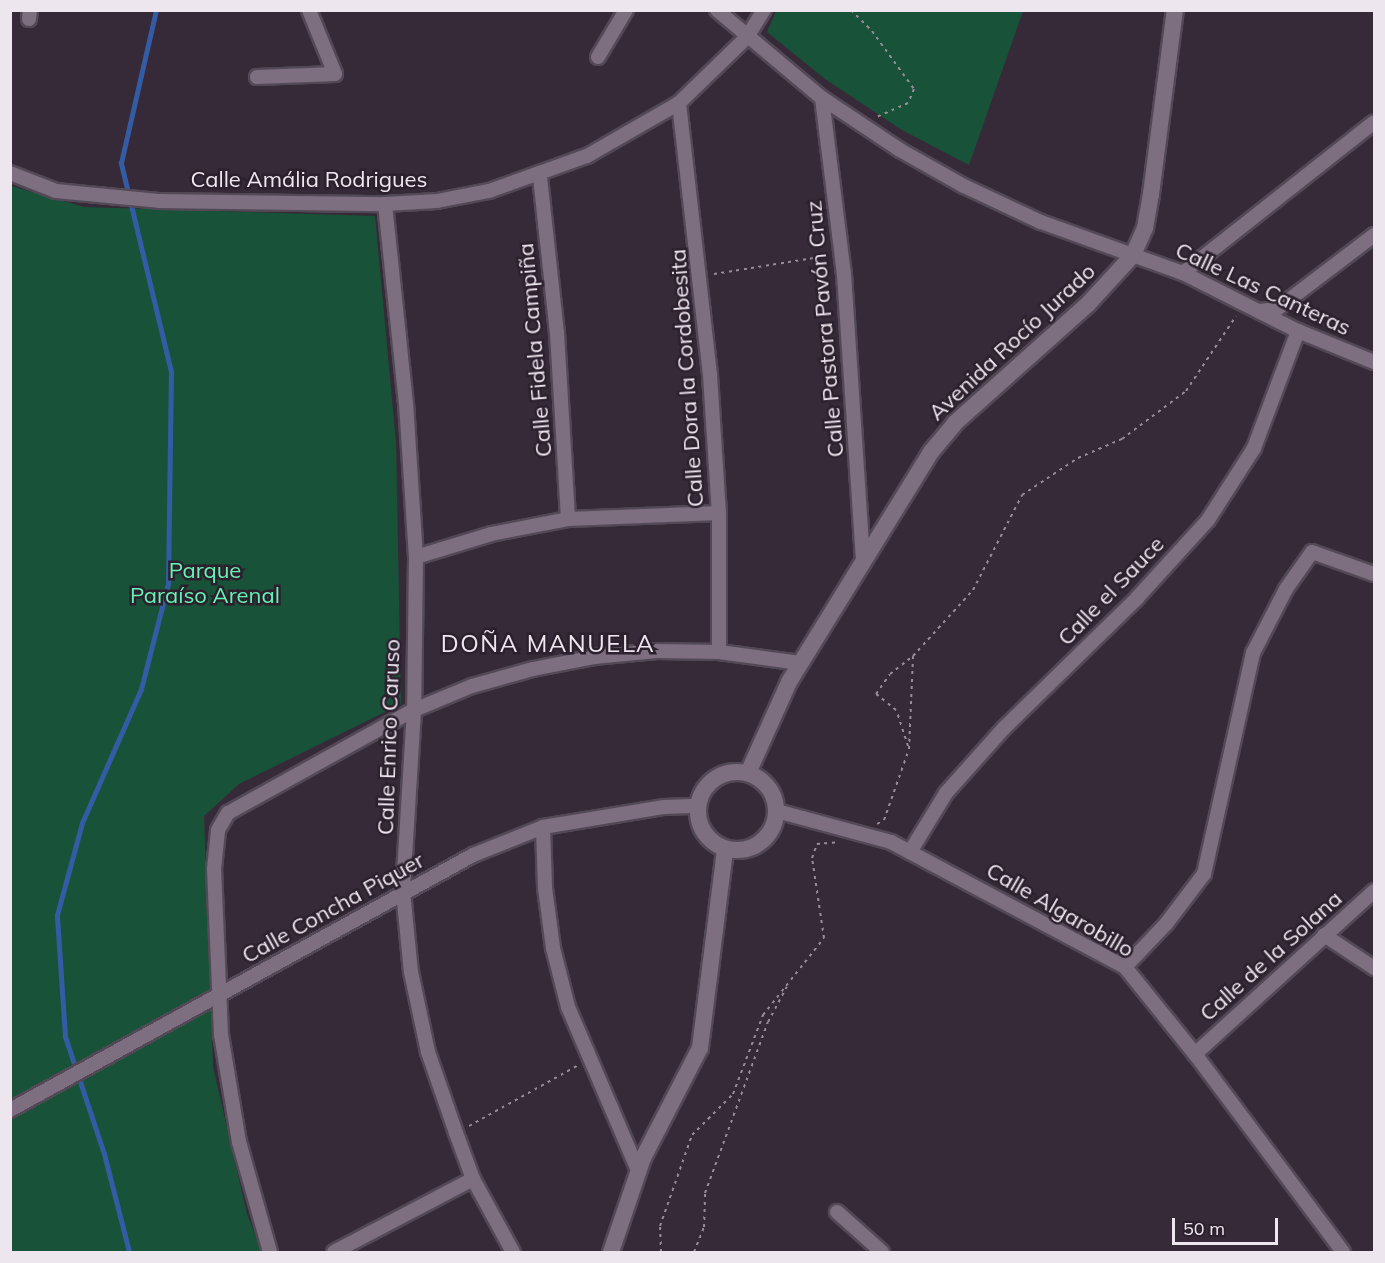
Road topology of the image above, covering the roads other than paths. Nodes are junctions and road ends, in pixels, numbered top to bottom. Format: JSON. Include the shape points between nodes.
{"nodes":[{"id":1,"x":309,"y":10,"type":"edge"},
{"id":2,"x":626,"y":10,"type":"edge"},
{"id":3,"x":717,"y":10,"type":"edge"},
{"id":4,"x":764,"y":10,"type":"edge"},
{"id":5,"x":1175,"y":10,"type":"edge"},
{"id":6,"x":747,"y":37,"type":"junction"},
{"id":7,"x":598,"y":57,"type":"dead end"},
{"id":8,"x":256,"y":76,"type":"dead end"},
{"id":9,"x":822,"y":98,"type":"junction"},
{"id":10,"x":679,"y":102,"type":"junction"},
{"id":11,"x":1374,"y":122,"type":"edge"},
{"id":12,"x":10,"y":173,"type":"edge"},
{"id":13,"x":540,"y":177,"type":"junction"},
{"id":14,"x":385,"y":204,"type":"junction"},
{"id":15,"x":1374,"y":235,"type":"edge"},
{"id":16,"x":1133,"y":255,"type":"junction"},
{"id":17,"x":1183,"y":273,"type":"junction"},
{"id":18,"x":1260,"y":311,"type":"junction"},
{"id":19,"x":1298,"y":331,"type":"junction"},
{"id":20,"x":1374,"y":362,"type":"edge"},
{"id":21,"x":718,"y":513,"type":"junction"},
{"id":22,"x":568,"y":519,"type":"junction"},
{"id":23,"x":416,"y":557,"type":"junction"},
{"id":24,"x":864,"y":557,"type":"junction"},
{"id":25,"x":1374,"y":574,"type":"edge"},
{"id":26,"x":719,"y":652,"type":"junction"},
{"id":27,"x":800,"y":663,"type":"junction"},
{"id":28,"x":414,"y":710,"type":"junction"},
{"id":29,"x":748,"y":773,"type":"junction"},
{"id":30,"x":698,"y":806,"type":"junction"},
{"id":31,"x":777,"y":811,"type":"junction"},
{"id":32,"x":543,"y":827,"type":"junction"},
{"id":33,"x":725,"y":849,"type":"junction"},
{"id":34,"x":910,"y":852,"type":"junction"},
{"id":35,"x":404,"y":891,"type":"junction"},
{"id":36,"x":1374,"y":891,"type":"edge"},
{"id":37,"x":1324,"y":935,"type":"junction"},
{"id":38,"x":1125,"y":967,"type":"junction"},
{"id":39,"x":1374,"y":968,"type":"edge"},
{"id":40,"x":218,"y":998,"type":"junction"},
{"id":41,"x":1195,"y":1054,"type":"junction"},
{"id":42,"x":10,"y":1110,"type":"edge"},
{"id":43,"x":638,"y":1170,"type":"junction"},
{"id":44,"x":472,"y":1179,"type":"junction"},
{"id":45,"x":837,"y":1212,"type":"dead end"},
{"id":46,"x":270,"y":1252,"type":"edge"},
{"id":47,"x":334,"y":1252,"type":"edge"},
{"id":48,"x":513,"y":1252,"type":"edge"},
{"id":49,"x":610,"y":1252,"type":"edge"},
{"id":50,"x":882,"y":1252,"type":"edge"},
{"id":51,"x":1343,"y":1252,"type":"edge"}],
"edges":[{"from":1,"to":8,"type":"street","via":[[335,74]]},
{"from":2,"to":7,"type":"street"},
{"from":3,"to":6,"type":"street","name":"Calle Las Canteras"},
{"from":4,"to":6,"type":"street","name":"Calle Amália Rodrigues"},
{"from":5,"to":16,"type":"street","name":"Avenida Rocío Jurado","via":[[1151,194],[1145,228]]},
{"from":6,"to":9,"type":"street","name":"Calle Las Canteras"},
{"from":6,"to":10,"type":"street","name":"Calle Amália Rodrigues"},
{"from":9,"to":16,"type":"street","name":"Calle Las Canteras","via":[[964,186],[1041,222]]},
{"from":9,"to":24,"type":"street","name":"Calle Pastora Pavón Cruz","via":[[842,254]]},
{"from":10,"to":13,"type":"street","name":"Calle Amália Rodrigues","via":[[587,156]]},
{"from":10,"to":21,"type":"street","name":"Calle Dora la Cordobesita","via":[[702,276]]},
{"from":11,"to":17,"type":"street"},
{"from":12,"to":14,"type":"street","name":"Calle Amália Rodrigues","via":[[56,191],[105,198]]},
{"from":13,"to":14,"type":"street","name":"Calle Amália Rodrigues","via":[[437,201]]},
{"from":13,"to":22,"type":"street","name":"Calle Fidela Campiña","via":[[557,333]]},
{"from":14,"to":23,"type":"street","name":"Calle Enrico Caruso","via":[[406,403]]},
{"from":15,"to":18,"type":"street","via":[[1277,309]]},
{"from":16,"to":17,"type":"street","name":"Calle Las Canteras"},
{"from":16,"to":24,"type":"street","name":"Avenida Rocío Jurado","via":[[1088,304],[955,423],[909,483]]},
{"from":17,"to":18,"type":"street","name":"Calle Las Canteras"},
{"from":18,"to":19,"type":"street","name":"Calle Las Canteras"},
{"from":19,"to":20,"type":"street","name":"Calle Las Canteras"},
{"from":19,"to":34,"type":"street","name":"Calle el Sauce","via":[[1254,448],[1209,520],[1137,598],[1004,728],[946,793]]},
{"from":21,"to":22,"type":"street"},
{"from":21,"to":26,"type":"street","name":"Calle Dora la Cordobesita"},
{"from":22,"to":23,"type":"street","via":[[491,534]]},
{"from":23,"to":28,"type":"street","name":"Calle Enrico Caruso"},
{"from":24,"to":27,"type":"street","name":"Avenida Rocío Jurado"},
{"from":25,"to":38,"type":"street","via":[[1312,552],[1286,589],[1254,653],[1204,874],[1166,924]]},
{"from":26,"to":27,"type":"street"},
{"from":26,"to":28,"type":"street","via":[[657,651],[594,657],[472,686]]},
{"from":27,"to":29,"type":"street","name":"Avenida Rocío Jurado"},
{"from":28,"to":35,"type":"street","name":"Calle Enrico Caruso"},
{"from":28,"to":40,"type":"street","via":[[235,807],[222,821],[214,869]]},
{"from":29,"to":30,"type":"street","via":[[722,775],[702,793]]},
{"from":29,"to":31,"type":"street","via":[[763,781],[773,795]]},
{"from":30,"to":32,"type":"street","name":"Calle Concha Piquer","via":[[664,807]]},
{"from":30,"to":33,"type":"street","via":[[705,834]]},
{"from":31,"to":33,"type":"street","via":[[774,825],[756,846]]},
{"from":31,"to":34,"type":"street","name":"Calle Algarobillo"},
{"from":32,"to":35,"type":"street","name":"Calle Concha Piquer","via":[[473,855]]},
{"from":32,"to":43,"type":"street","via":[[545,888],[553,948],[568,1007]]},
{"from":33,"to":43,"type":"street","via":[[700,1048]]},
{"from":34,"to":38,"type":"street","name":"Calle Algarobillo"},
{"from":35,"to":40,"type":"street","name":"Calle Concha Piquer"},
{"from":35,"to":44,"type":"street","name":"Calle Enrico Caruso","via":[[411,972],[428,1052]]},
{"from":36,"to":37,"type":"street","name":"Calle de la Solana"},
{"from":37,"to":39,"type":"street"},
{"from":37,"to":41,"type":"street","name":"Calle de la Solana"},
{"from":38,"to":41,"type":"street","name":"Calle Algarobillo"},
{"from":40,"to":42,"type":"street","name":"Calle Concha Piquer","via":[[60,1087]]},
{"from":40,"to":46,"type":"street","via":[[225,1071],[239,1142]]},
{"from":41,"to":51,"type":"street","name":"Calle Algarobillo"},
{"from":43,"to":49,"type":"street"},
{"from":44,"to":47,"type":"street"},
{"from":44,"to":48,"type":"street","name":"Calle Enrico Caruso"},
{"from":45,"to":50,"type":"street"}]}
